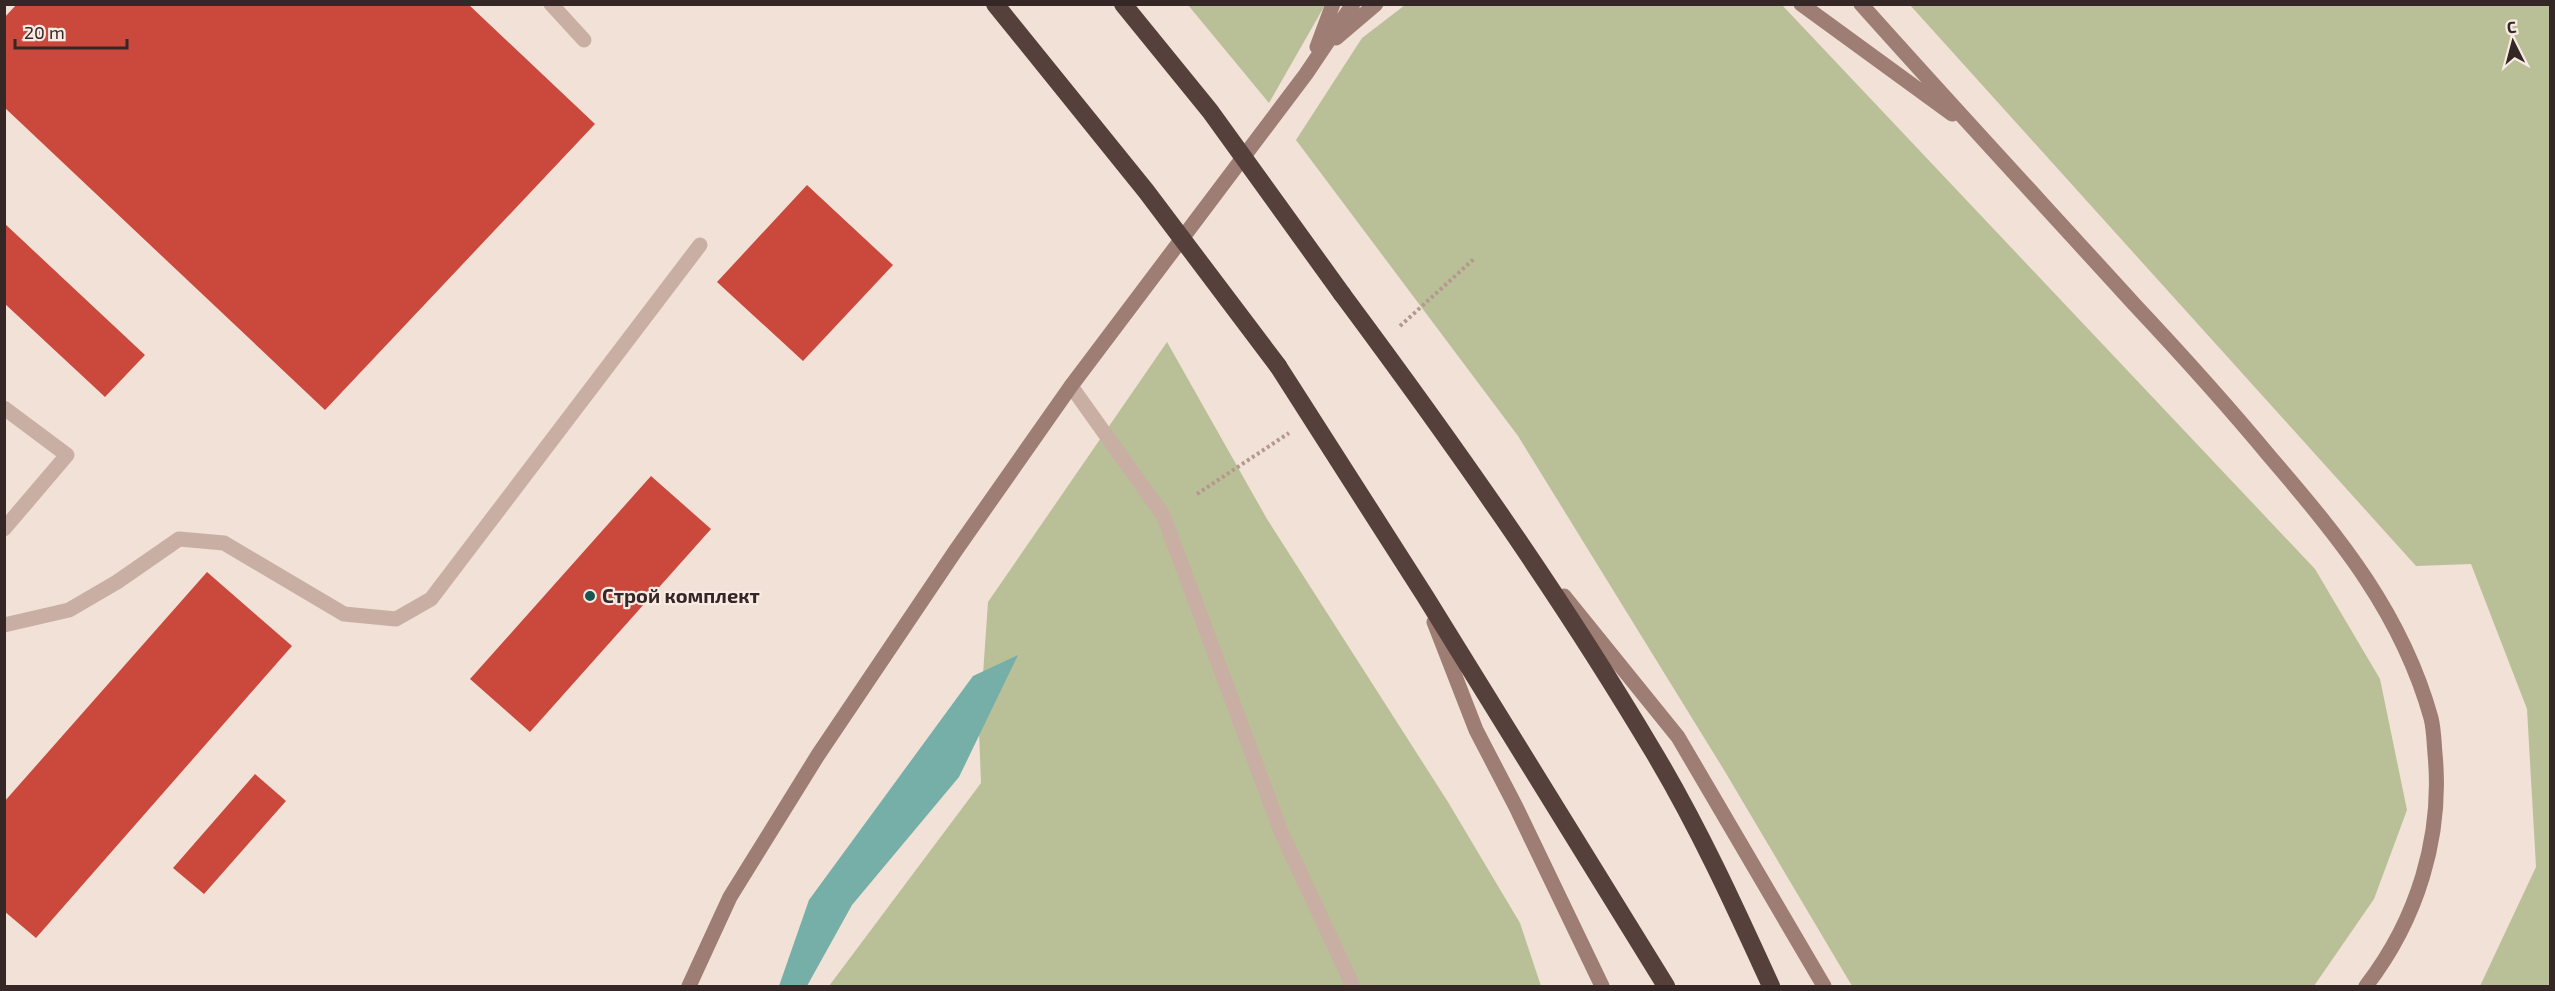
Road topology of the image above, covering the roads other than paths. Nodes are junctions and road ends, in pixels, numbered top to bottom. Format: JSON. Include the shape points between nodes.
{"nodes":[{"id":1,"x":551,"y":4,"type":"edge"},
{"id":2,"x":995,"y":4,"type":"edge"},
{"id":3,"x":1124,"y":4,"type":"edge"},
{"id":4,"x":1333,"y":4,"type":"edge"},
{"id":5,"x":1353,"y":4,"type":"edge"},
{"id":6,"x":1376,"y":4,"type":"edge"},
{"id":7,"x":1801,"y":4,"type":"edge"},
{"id":8,"x":1861,"y":4,"type":"edge"},
{"id":9,"x":585,"y":40,"type":"dead end"},
{"id":10,"x":1323,"y":49,"type":"junction"},
{"id":11,"x":1306,"y":74,"type":"junction"},
{"id":12,"x":1974,"y":130,"type":"junction"},
{"id":13,"x":700,"y":245,"type":"dead end"},
{"id":14,"x":1071,"y":386,"type":"junction"},
{"id":15,"x":4,"y":408,"type":"edge"},
{"id":16,"x":4,"y":529,"type":"edge"},
{"id":17,"x":1522,"y":545,"type":"junction"},
{"id":18,"x":1425,"y":596,"type":"junction"},
{"id":19,"x":4,"y":625,"type":"edge"},
{"id":20,"x":689,"y":987,"type":"edge"},
{"id":21,"x":1353,"y":987,"type":"edge"},
{"id":22,"x":1602,"y":987,"type":"edge"},
{"id":23,"x":1666,"y":987,"type":"edge"},
{"id":24,"x":1771,"y":987,"type":"edge"},
{"id":25,"x":1824,"y":987,"type":"edge"},
{"id":26,"x":2366,"y":987,"type":"edge"}],
"edges":[{"from":1,"to":9,"type":"lane"},
{"from":2,"to":18,"type":"highway","bridge":true,"via":[[1146,191],[1278,366]]},
{"from":3,"to":17,"type":"highway","bridge":true,"via":[[1210,111]]},
{"from":4,"to":11,"type":"main road"},
{"from":5,"to":10,"type":"main road"},
{"from":6,"to":10,"type":"main road"},
{"from":7,"to":12,"type":"main road"},
{"from":8,"to":12,"type":"main road"},
{"from":10,"to":11,"type":"main road"},
{"from":11,"to":14,"type":"main road"},
{"from":12,"to":26,"type":"main road","via":[[2213,389],[2334,531],[2381,599],[2412,662],[2432,722],[2439,790],[2433,836],[2423,880],[2402,927]]},
{"from":13,"to":19,"type":"lane","via":[[431,599],[396,619],[344,614],[224,543],[179,539],[69,610]]},
{"from":14,"to":20,"type":"main road","via":[[818,755],[730,897]]},
{"from":14,"to":21,"type":"lane","via":[[1163,515],[1282,834]]},
{"from":15,"to":16,"type":"lane","via":[[67,455]]},
{"from":17,"to":24,"type":"highway","via":[[1654,753]]},
{"from":17,"to":25,"type":"main road","via":[[1678,737]]},
{"from":18,"to":22,"type":"main road","via":[[1476,730]]},
{"from":18,"to":23,"type":"highway"}]}
